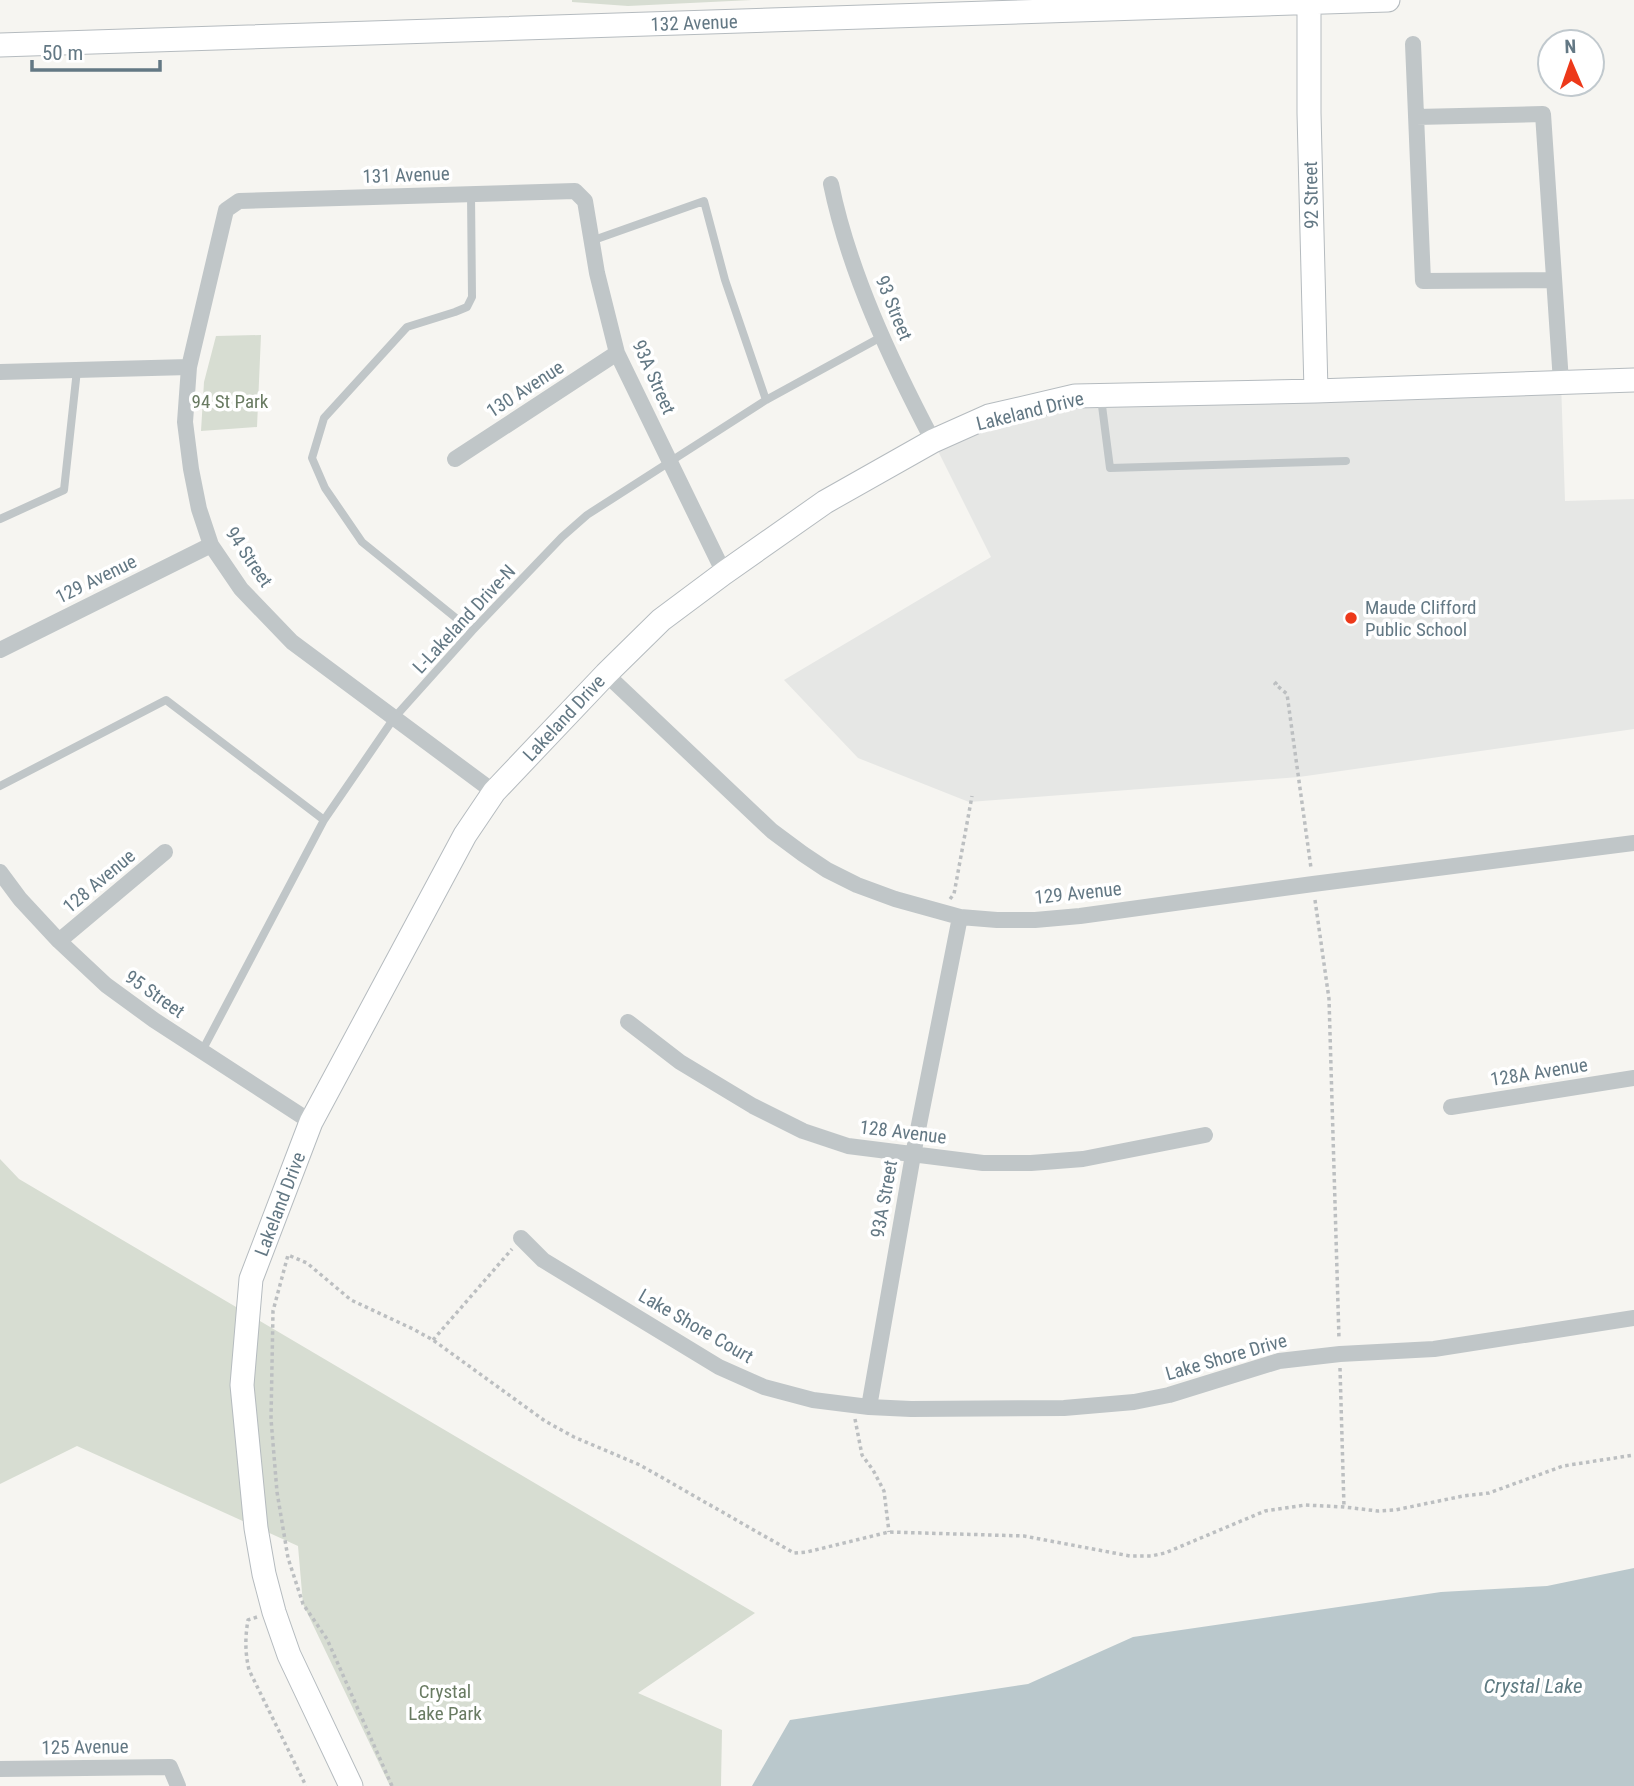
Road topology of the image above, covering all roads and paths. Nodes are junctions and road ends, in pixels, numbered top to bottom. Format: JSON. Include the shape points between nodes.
{"nodes":[{"id":1,"x":1388,"y":0,"type":"edge"},
{"id":2,"x":1309,"y":1,"type":"edge"},
{"id":3,"x":1413,"y":44,"type":"dead end"},
{"id":4,"x":0,"y":45,"type":"edge"},
{"id":5,"x":1416,"y":117,"type":"junction"},
{"id":6,"x":831,"y":184,"type":"dead end"},
{"id":7,"x":575,"y":191,"type":"joint"},
{"id":8,"x":471,"y":194,"type":"junction"},
{"id":9,"x":239,"y":201,"type":"joint"},
{"id":10,"x":591,"y":241,"type":"junction"},
{"id":11,"x":1554,"y":280,"type":"junction"},
{"id":12,"x":883,"y":336,"type":"junction"},
{"id":13,"x":617,"y":353,"type":"junction"},
{"id":14,"x":189,"y":368,"type":"junction"},
{"id":15,"x":77,"y":370,"type":"junction"},
{"id":16,"x":0,"y":372,"type":"edge"},
{"id":17,"x":1634,"y":380,"type":"edge"},
{"id":18,"x":1561,"y":382,"type":"junction"},
{"id":19,"x":1316,"y":391,"type":"junction"},
{"id":20,"x":1100,"y":395,"type":"junction"},
{"id":21,"x":766,"y":401,"type":"junction"},
{"id":22,"x":933,"y":441,"type":"junction"},
{"id":23,"x":455,"y":459,"type":"dead end"},
{"id":24,"x":1346,"y":461,"type":"dead end"},
{"id":25,"x":670,"y":462,"type":"junction"},
{"id":26,"x":0,"y":519,"type":"edge"},
{"id":27,"x":211,"y":545,"type":"junction"},
{"id":28,"x":724,"y":573,"type":"junction"},
{"id":29,"x":472,"y":631,"type":"junction"},
{"id":30,"x":0,"y":650,"type":"edge"},
{"id":31,"x":606,"y":674,"type":"junction"},
{"id":32,"x":1277,"y":682,"type":"dead end"},
{"id":33,"x":394,"y":718,"type":"junction"},
{"id":34,"x":0,"y":786,"type":"edge"},
{"id":35,"x":494,"y":792,"type":"junction"},
{"id":36,"x":972,"y":796,"type":"dead end"},
{"id":37,"x":324,"y":820,"type":"junction"},
{"id":38,"x":1634,"y":843,"type":"edge"},
{"id":39,"x":165,"y":852,"type":"dead end"},
{"id":40,"x":0,"y":872,"type":"edge"},
{"id":41,"x":1313,"y":884,"type":"junction"},
{"id":42,"x":942,"y":913,"type":"junction"},
{"id":43,"x":960,"y":917,"type":"junction"},
{"id":44,"x":59,"y":942,"type":"junction"},
{"id":45,"x":628,"y":1022,"type":"dead end"},
{"id":46,"x":202,"y":1051,"type":"junction"},
{"id":47,"x":1634,"y":1078,"type":"edge"},
{"id":48,"x":1451,"y":1107,"type":"dead end"},
{"id":49,"x":311,"y":1122,"type":"junction"},
{"id":50,"x":1205,"y":1135,"type":"dead end"},
{"id":51,"x":913,"y":1155,"type":"junction"},
{"id":52,"x":521,"y":1238,"type":"joint"},
{"id":53,"x":1634,"y":1318,"type":"edge"},
{"id":54,"x":433,"y":1340,"type":"junction"},
{"id":55,"x":1340,"y":1354,"type":"junction"},
{"id":56,"x":861,"y":1406,"type":"junction"},
{"id":57,"x":1634,"y":1455,"type":"edge"},
{"id":58,"x":1344,"y":1507,"type":"junction"},
{"id":59,"x":890,"y":1532,"type":"junction"},
{"id":60,"x":303,"y":1604,"type":"junction"},
{"id":61,"x":274,"y":1612,"type":"junction"},
{"id":62,"x":0,"y":1769,"type":"edge"},
{"id":63,"x":178,"y":1786,"type":"edge"},
{"id":64,"x":306,"y":1786,"type":"edge"},
{"id":65,"x":351,"y":1786,"type":"edge"},
{"id":66,"x":392,"y":1786,"type":"edge"}],
"edges":[{"from":1,"to":2,"type":"street","name":"132 Avenue"},
{"from":2,"to":4,"type":"street","name":"132 Avenue"},
{"from":2,"to":19,"type":"street","name":"92 Street"},
{"from":3,"to":5,"type":"street"},
{"from":5,"to":11,"type":"street","via":[[1543,114]]},
{"from":5,"to":11,"type":"street","via":[[1423,281]]},
{"from":6,"to":12,"type":"street","name":"93 Street","via":[[850,256]]},
{"from":7,"to":8,"type":"street","name":"131 Avenue"},
{"from":7,"to":10,"type":"street","name":"93A Street","via":[[585,201]]},
{"from":8,"to":9,"type":"street","name":"131 Avenue"},
{"from":8,"to":29,"type":"lane","via":[[472,297],[467,307],[407,327],[324,418],[312,458],[325,488],[362,542]]},
{"from":9,"to":14,"type":"street","name":"94 Street","via":[[226,210]]},
{"from":10,"to":13,"type":"street","name":"93A Street"},
{"from":10,"to":21,"type":"lane","via":[[704,201]]},
{"from":11,"to":18,"type":"street"},
{"from":12,"to":21,"type":"lane","name":"L-Lakeland Drive-N"},
{"from":12,"to":22,"type":"street","name":"93 Street"},
{"from":13,"to":23,"type":"street","name":"130 Avenue"},
{"from":13,"to":25,"type":"street","name":"93A Street"},
{"from":14,"to":15,"type":"street"},
{"from":14,"to":27,"type":"street","name":"94 Street","via":[[185,422],[199,509]]},
{"from":15,"to":16,"type":"street"},
{"from":15,"to":26,"type":"lane","via":[[64,490]]},
{"from":17,"to":18,"type":"street","name":"Lakeland Drive"},
{"from":18,"to":19,"type":"street","name":"Lakeland Drive"},
{"from":19,"to":20,"type":"street","name":"Lakeland Drive"},
{"from":20,"to":22,"type":"street","name":"Lakeland Drive","via":[[1075,396],[989,416]]},
{"from":20,"to":24,"type":"lane","via":[[1110,468]]},
{"from":21,"to":25,"type":"lane","name":"L-Lakeland Drive-N"},
{"from":22,"to":28,"type":"street","name":"Lakeland Drive","via":[[825,502]]},
{"from":25,"to":28,"type":"street","name":"93A Street"},
{"from":25,"to":29,"type":"lane","name":"L-Lakeland Drive-N","via":[[587,515]]},
{"from":27,"to":30,"type":"street","name":"129 Avenue"},
{"from":27,"to":33,"type":"street","name":"94 Street","via":[[241,589],[292,642]]},
{"from":28,"to":31,"type":"street","name":"Lakeland Drive","via":[[661,620]]},
{"from":29,"to":33,"type":"lane","name":"L-Lakeland Drive-N"},
{"from":31,"to":35,"type":"street","name":"Lakeland Drive"},
{"from":31,"to":42,"type":"street","name":"129 Avenue","via":[[772,831],[803,854],[857,885]]},
{"from":32,"to":41,"type":"path","via":[[1287,694]]},
{"from":33,"to":35,"type":"street","name":"94 Street"},
{"from":33,"to":37,"type":"lane","name":"L-Lakeland Drive-N"},
{"from":34,"to":37,"type":"lane","via":[[166,700]]},
{"from":35,"to":49,"type":"street","name":"Lakeland Drive","via":[[465,835]]},
{"from":36,"to":42,"type":"path","via":[[954,894]]},
{"from":37,"to":46,"type":"lane","name":"L-Lakeland Drive-N"},
{"from":38,"to":41,"type":"street","name":"129 Avenue"},
{"from":39,"to":44,"type":"street","name":"128 Avenue"},
{"from":40,"to":44,"type":"street","name":"95 Street"},
{"from":41,"to":43,"type":"street","name":"129 Avenue","via":[[1069,917]]},
{"from":41,"to":55,"type":"path","via":[[1329,999]]},
{"from":42,"to":43,"type":"street","name":"129 Avenue"},
{"from":43,"to":51,"type":"street","name":"93A Street"},
{"from":44,"to":46,"type":"street","name":"95 Street","via":[[106,985]]},
{"from":45,"to":51,"type":"street","name":"128 Avenue","via":[[680,1062],[803,1132],[848,1146]]},
{"from":46,"to":49,"type":"street","name":"95 Street"},
{"from":47,"to":48,"type":"street","name":"128A Avenue"},
{"from":49,"to":61,"type":"street","name":"Lakeland Drive","via":[[251,1279],[242,1385],[256,1528]]},
{"from":50,"to":51,"type":"street","name":"128 Avenue","via":[[1031,1163]]},
{"from":51,"to":56,"type":"street","name":"93A Street"},
{"from":52,"to":54,"type":"path"},
{"from":52,"to":56,"type":"street","name":"Lake Shore Court","via":[[544,1260],[719,1367],[764,1387]]},
{"from":53,"to":55,"type":"street","name":"Lake Shore Drive","via":[[1434,1349]]},
{"from":54,"to":59,"type":"path","via":[[545,1421],[640,1465],[794,1553]]},
{"from":54,"to":60,"type":"path","via":[[351,1300],[307,1262],[288,1255],[273,1311],[271,1419],[288,1558]]},
{"from":55,"to":56,"type":"street","name":"Lake Shore Drive","via":[[1279,1362],[1134,1402],[1064,1408]]},
{"from":55,"to":58,"type":"path"},
{"from":56,"to":59,"type":"path","via":[[862,1455],[884,1491]]},
{"from":57,"to":58,"type":"path","via":[[1563,1466],[1489,1493],[1395,1510]]},
{"from":58,"to":59,"type":"path","via":[[1304,1505],[1265,1511],[1150,1556],[1024,1536]]},
{"from":60,"to":61,"type":"path"},
{"from":60,"to":66,"type":"path","via":[[327,1639]]},
{"from":61,"to":64,"type":"path","via":[[248,1620],[245,1650],[249,1670]]},
{"from":61,"to":65,"type":"street","name":"Lakeland Drive","via":[[289,1655]]},
{"from":62,"to":63,"type":"street","name":"125 Avenue","via":[[170,1767]]}]}
